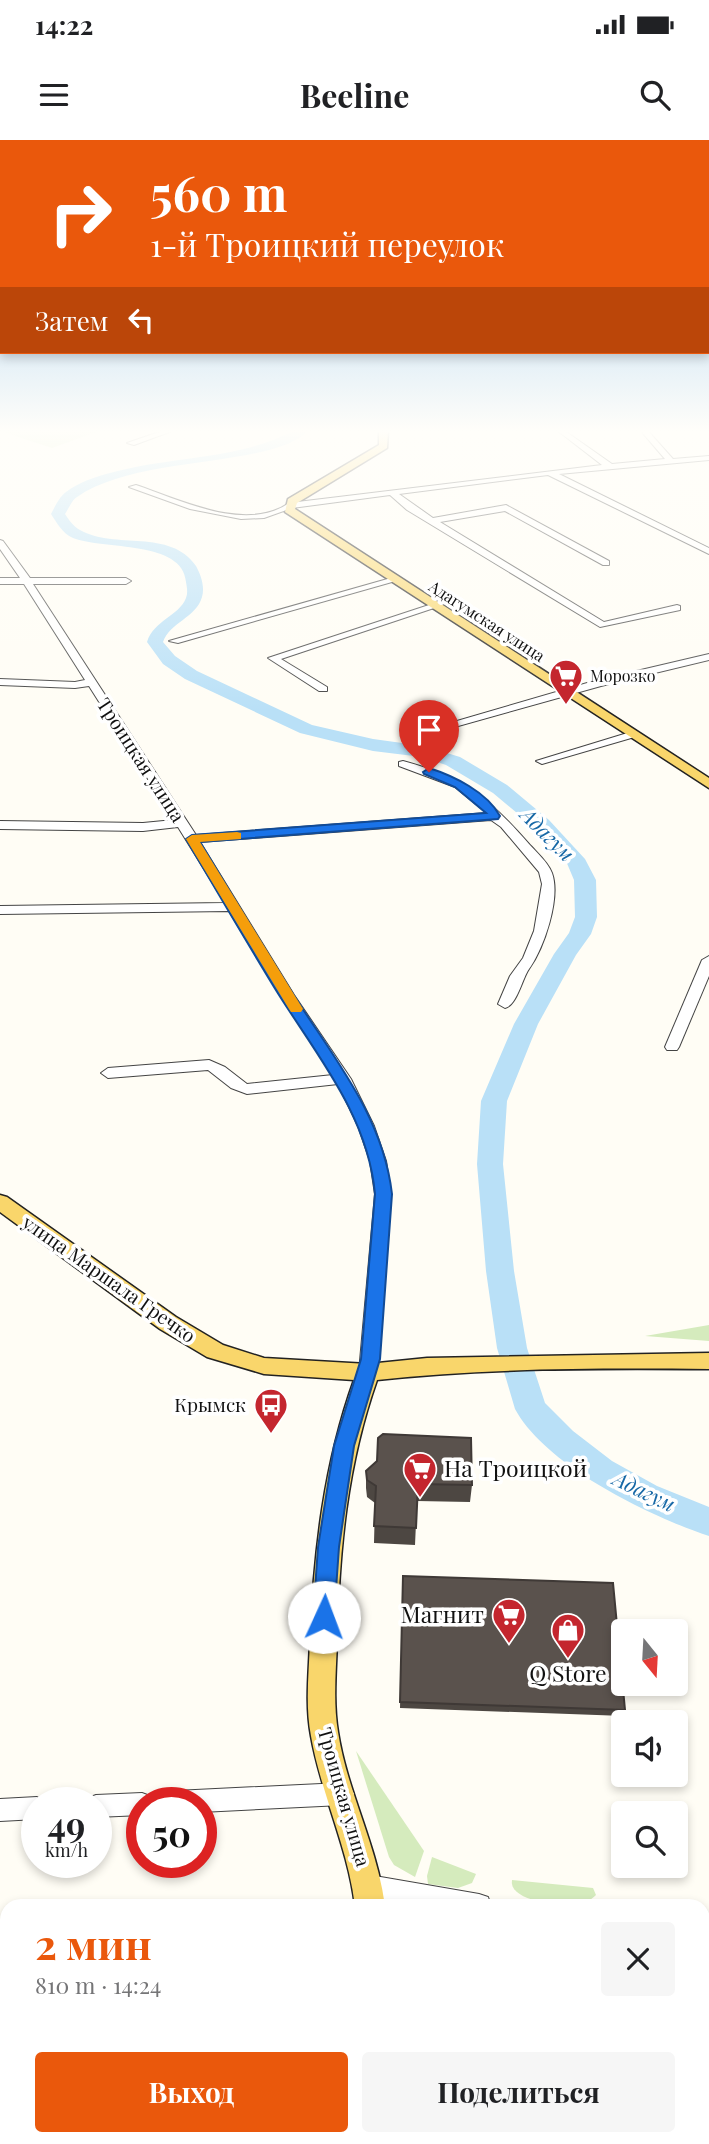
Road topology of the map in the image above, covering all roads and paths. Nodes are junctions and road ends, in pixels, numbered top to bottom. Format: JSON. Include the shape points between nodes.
{"nodes":[{"id":1,"x":313,"y":525,"type":"edge"},
{"id":2,"x":439,"y":525,"type":"edge"},
{"id":3,"x":536,"y":525,"type":"edge"},
{"id":4,"x":656,"y":525,"type":"edge"},
{"id":5,"x":0,"y":543,"type":"edge"},
{"id":6,"x":709,"y":551,"type":"edge"},
{"id":7,"x":606,"y":563,"type":"dead end"},
{"id":8,"x":394,"y":580,"type":"junction"},
{"id":9,"x":0,"y":581,"type":"edge"},
{"id":10,"x":27,"y":581,"type":"junction"},
{"id":11,"x":126,"y":581,"type":"dead end"},
{"id":12,"x":435,"y":606,"type":"junction"},
{"id":13,"x":677,"y":608,"type":"dead end"},
{"id":14,"x":174,"y":641,"type":"dead end"},
{"id":15,"x":709,"y":657,"type":"edge"},
{"id":16,"x":0,"y":682,"type":"edge"},
{"id":17,"x":92,"y":682,"type":"junction"},
{"id":18,"x":323,"y":689,"type":"dead end"},
{"id":19,"x":569,"y":692,"type":"junction"},
{"id":20,"x":634,"y":734,"type":"junction"},
{"id":21,"x":408,"y":737,"type":"dead end"},
{"id":22,"x":542,"y":761,"type":"dead end"},
{"id":23,"x":403,"y":764,"type":"dead end"},
{"id":24,"x":709,"y":784,"type":"edge"},
{"id":25,"x":494,"y":816,"type":"junction"},
{"id":26,"x":181,"y":822,"type":"junction"},
{"id":27,"x":0,"y":825,"type":"edge"},
{"id":28,"x":192,"y":839,"type":"junction"},
{"id":29,"x":233,"y":907,"type":"junction"},
{"id":30,"x":0,"y":909,"type":"edge"},
{"id":31,"x":708,"y":966,"type":"edge"},
{"id":32,"x":505,"y":1004,"type":"dead end"},
{"id":33,"x":672,"y":1047,"type":"dead end"},
{"id":34,"x":108,"y":1073,"type":"dead end"},
{"id":35,"x":343,"y":1079,"type":"junction"},
{"id":36,"x":0,"y":1202,"type":"edge"},
{"id":37,"x":709,"y":1361,"type":"edge"},
{"id":38,"x":368,"y":1371,"type":"junction"},
{"id":39,"x":342,"y":1794,"type":"junction"},
{"id":40,"x":217,"y":1800,"type":"edge"},
{"id":41,"x":21,"y":1809,"type":"edge"},
{"id":42,"x":0,"y":1810,"type":"edge"},
{"id":43,"x":370,"y":1897,"type":"edge"},
{"id":44,"x":394,"y":1899,"type":"edge"}],
"edges":[{"from":1,"to":8,"type":"main road","name":"Адагумская улица"},
{"from":2,"to":13,"type":"street","via":[[603,625]]},
{"from":3,"to":7,"type":"street"},
{"from":4,"to":6,"type":"street"},
{"from":5,"to":10,"type":"street","name":"Троицкая улица"},
{"from":8,"to":12,"type":"main road","name":"Адагумская улица"},
{"from":8,"to":14,"type":"street"},
{"from":9,"to":10,"type":"street"},
{"from":10,"to":11,"type":"street"},
{"from":10,"to":17,"type":"street","name":"Троицкая улица"},
{"from":12,"to":18,"type":"street","via":[[273,658]]},
{"from":12,"to":19,"type":"main road","name":"Адагумская улица"},
{"from":15,"to":19,"type":"street"},
{"from":16,"to":17,"type":"street"},
{"from":17,"to":26,"type":"street","name":"Троицкая улица"},
{"from":19,"to":20,"type":"main road","name":"Адагумская улица"},
{"from":19,"to":21,"type":"street"},
{"from":20,"to":22,"type":"street"},
{"from":20,"to":24,"type":"main road","name":"Адагумская улица"},
{"from":23,"to":25,"type":"street","via":[[459,785]]},
{"from":25,"to":28,"type":"street"},
{"from":25,"to":32,"type":"street","via":[[540,865],[548,884],[541,931]]},
{"from":26,"to":27,"type":"street","via":[[144,827]]},
{"from":26,"to":28,"type":"street","name":"Троицкая улица"},
{"from":28,"to":29,"type":"street","name":"Троицкая улица"},
{"from":29,"to":30,"type":"street"},
{"from":29,"to":35,"type":"street","name":"Троицкая улица"},
{"from":31,"to":33,"type":"street"},
{"from":34,"to":35,"type":"street","via":[[209,1065],[247,1089]]},
{"from":35,"to":38,"type":"street","name":"Троицкая улица","via":[[366,1126],[383,1194]]},
{"from":36,"to":38,"type":"main road","name":"улица Маршала Гречко","via":[[151,1311],[215,1351],[264,1366]]},
{"from":37,"to":38,"type":"main road","name":"улица Маршала Гречко"},
{"from":38,"to":39,"type":"main road","name":"Троицкая улица","via":[[344,1446],[324,1592],[321,1717]]},
{"from":39,"to":40,"type":"street"},
{"from":39,"to":43,"type":"main road","name":"Троицкая улица"},
{"from":41,"to":42,"type":"street"},
{"from":43,"to":44,"type":"street"}]}
